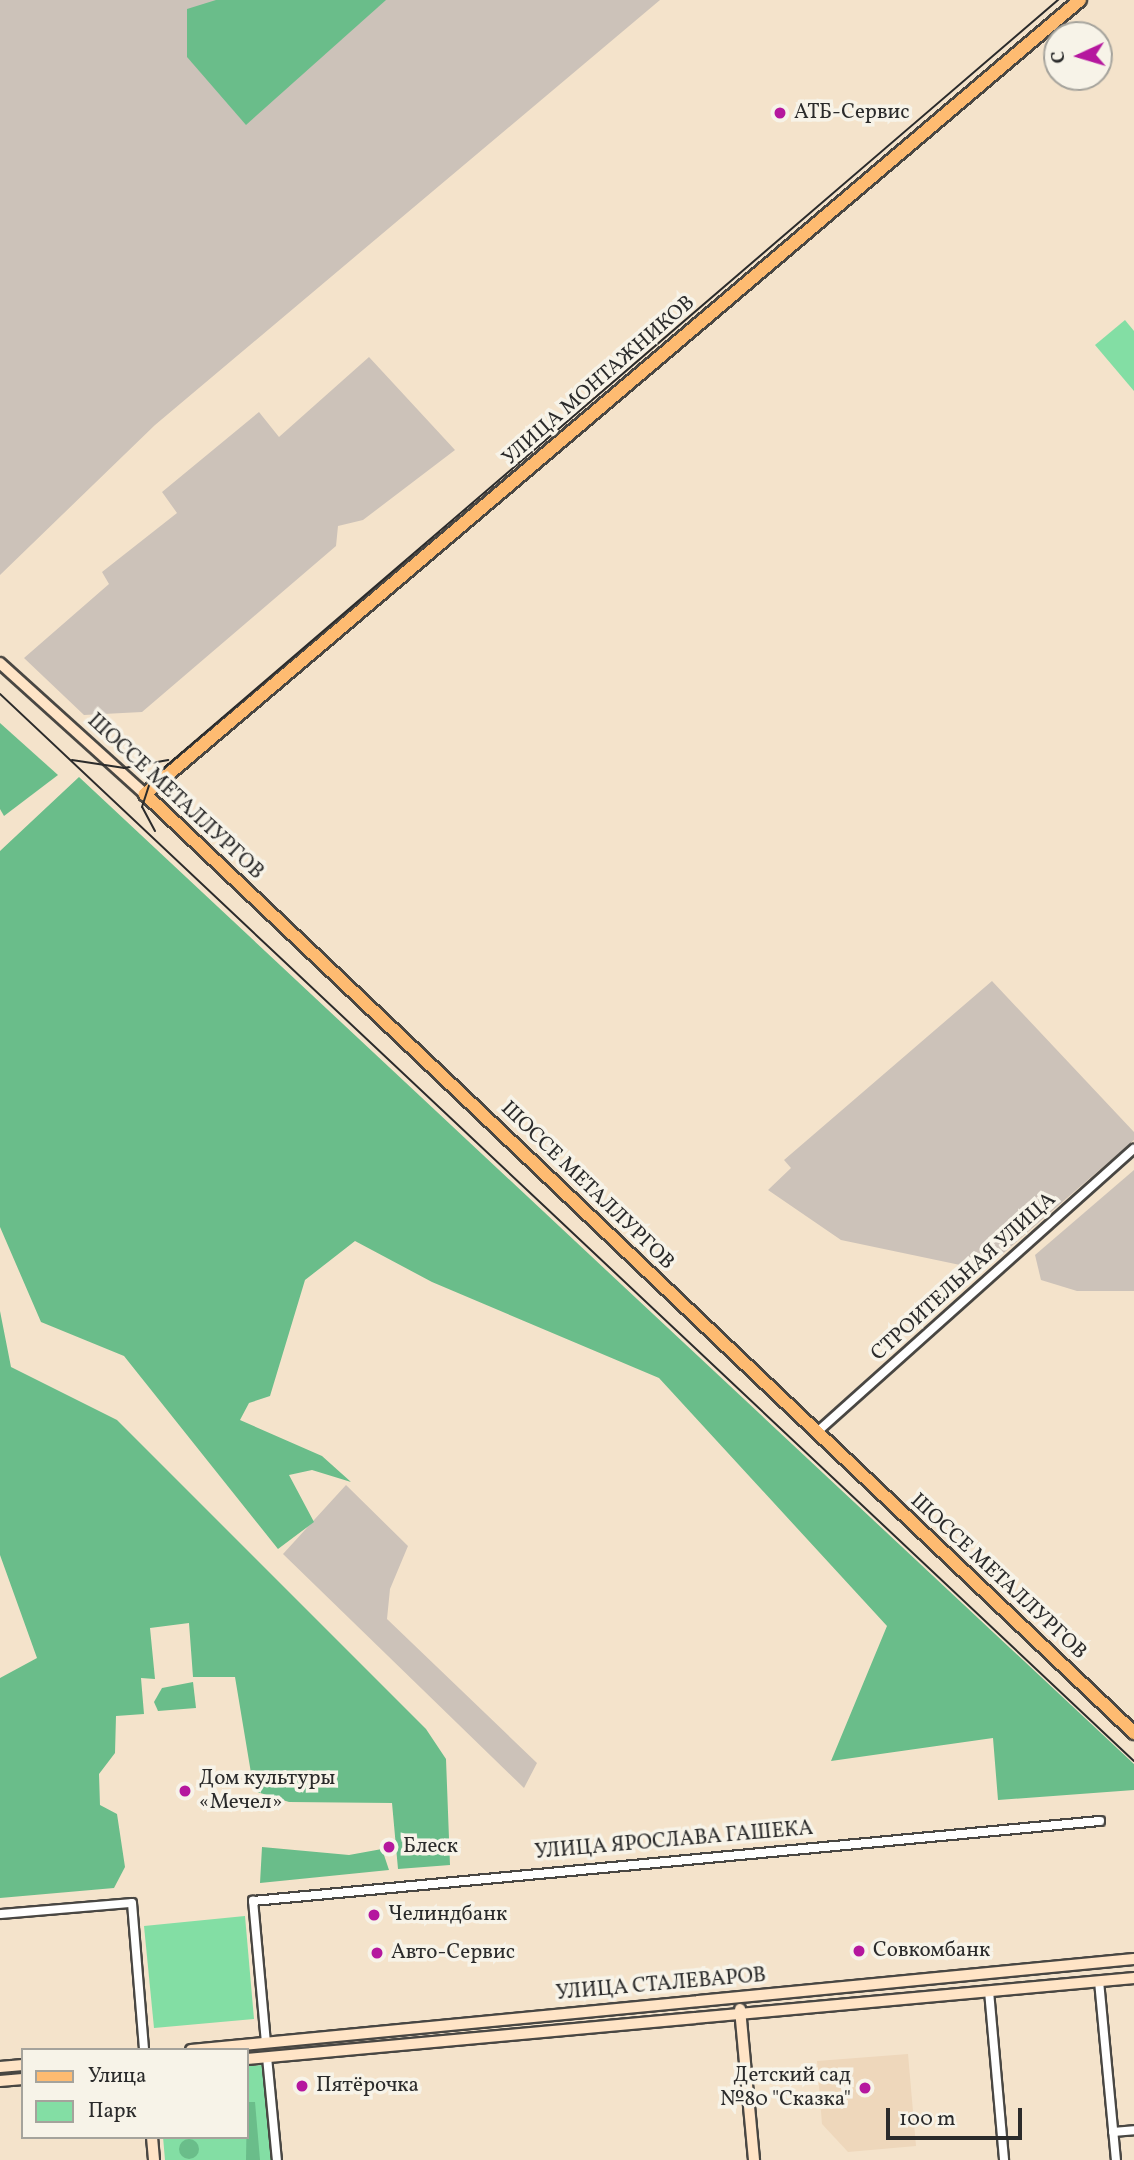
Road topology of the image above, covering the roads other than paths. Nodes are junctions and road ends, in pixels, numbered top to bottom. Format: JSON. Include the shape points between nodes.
{"nodes":[{"id":1,"x":1080,"y":0,"type":"edge"},
{"id":2,"x":0,"y":663,"type":"edge"},
{"id":3,"x":145,"y":794,"type":"junction"},
{"id":4,"x":1134,"y":1149,"type":"edge"},
{"id":5,"x":817,"y":1432,"type":"junction"},
{"id":6,"x":1134,"y":1733,"type":"edge"},
{"id":7,"x":1100,"y":1821,"type":"dead end"},
{"id":8,"x":0,"y":1914,"type":"edge"},
{"id":9,"x":1134,"y":1959,"type":"edge"},
{"id":10,"x":1097,"y":1963,"type":"junction"},
{"id":11,"x":1134,"y":1978,"type":"edge"},
{"id":12,"x":1099,"y":1981,"type":"junction"},
{"id":13,"x":989,"y":1991,"type":"junction"},
{"id":14,"x":738,"y":1997,"type":"junction"},
{"id":15,"x":740,"y":2014,"type":"junction"},
{"id":16,"x":266,"y":2043,"type":"junction"},
{"id":17,"x":144,"y":2048,"type":"edge"},
{"id":18,"x":212,"y":2048,"type":"edge"},
{"id":19,"x":267,"y":2057,"type":"junction"},
{"id":20,"x":248,"y":2059,"type":"edge"},
{"id":21,"x":21,"y":2065,"type":"edge"},
{"id":22,"x":0,"y":2067,"type":"edge"},
{"id":23,"x":21,"y":2079,"type":"edge"},
{"id":24,"x":0,"y":2081,"type":"edge"},
{"id":25,"x":1134,"y":2130,"type":"edge"},
{"id":26,"x":1113,"y":2132,"type":"junction"},
{"id":27,"x":152,"y":2139,"type":"edge"},
{"id":28,"x":154,"y":2160,"type":"edge"},
{"id":29,"x":277,"y":2160,"type":"edge"},
{"id":30,"x":754,"y":2160,"type":"edge"},
{"id":31,"x":1004,"y":2160,"type":"edge"},
{"id":32,"x":1116,"y":2160,"type":"edge"}],
"edges":[{"from":1,"to":3,"type":"main road","name":"УЛИЦА МОНТАЖНИКОВ"},
{"from":2,"to":3,"type":"main road","name":"ШОССЕ МЕТАЛЛУРГОВ"},
{"from":3,"to":5,"type":"main road","name":"ШОССЕ МЕТАЛЛУРГОВ"},
{"from":4,"to":5,"type":"street","name":"СТРОИТЕЛЬНАЯ УЛИЦА"},
{"from":5,"to":6,"type":"main road","name":"ШОССЕ МЕТАЛЛУРГОВ"},
{"from":7,"to":16,"type":"street","name":"УЛИЦА ЯРОСЛАВА ГАШЕКА","via":[[253,1901]]},
{"from":8,"to":17,"type":"street","via":[[132,1903]]},
{"from":9,"to":10,"type":"main road","name":"УЛИЦА СТАЛЕВАРОВ"},
{"from":10,"to":12,"type":"main road"},
{"from":10,"to":14,"type":"main road","name":"УЛИЦА СТАЛЕВАРОВ"},
{"from":11,"to":12,"type":"main road","name":"УЛИЦА СТАЛЕВАРОВ"},
{"from":12,"to":13,"type":"main road","name":"УЛИЦА СТАЛЕВАРОВ"},
{"from":12,"to":26,"type":"street"},
{"from":13,"to":15,"type":"main road","name":"УЛИЦА СТАЛЕВАРОВ"},
{"from":13,"to":31,"type":"street"},
{"from":14,"to":15,"type":"main road"},
{"from":14,"to":16,"type":"main road","name":"УЛИЦА СТАЛЕВАРОВ"},
{"from":15,"to":19,"type":"main road","name":"УЛИЦА СТАЛЕВАРОВ"},
{"from":15,"to":30,"type":"main road"},
{"from":16,"to":18,"type":"main road","name":"УЛИЦА СТАЛЕВАРОВ"},
{"from":16,"to":19,"type":"main road"},
{"from":19,"to":20,"type":"main road","name":"УЛИЦА СТАЛЕВАРОВ"},
{"from":19,"to":29,"type":"street"},
{"from":21,"to":22,"type":"main road"},
{"from":23,"to":24,"type":"main road"},
{"from":25,"to":26,"type":"street"},
{"from":26,"to":32,"type":"street"},
{"from":27,"to":28,"type":"main road"}]}
